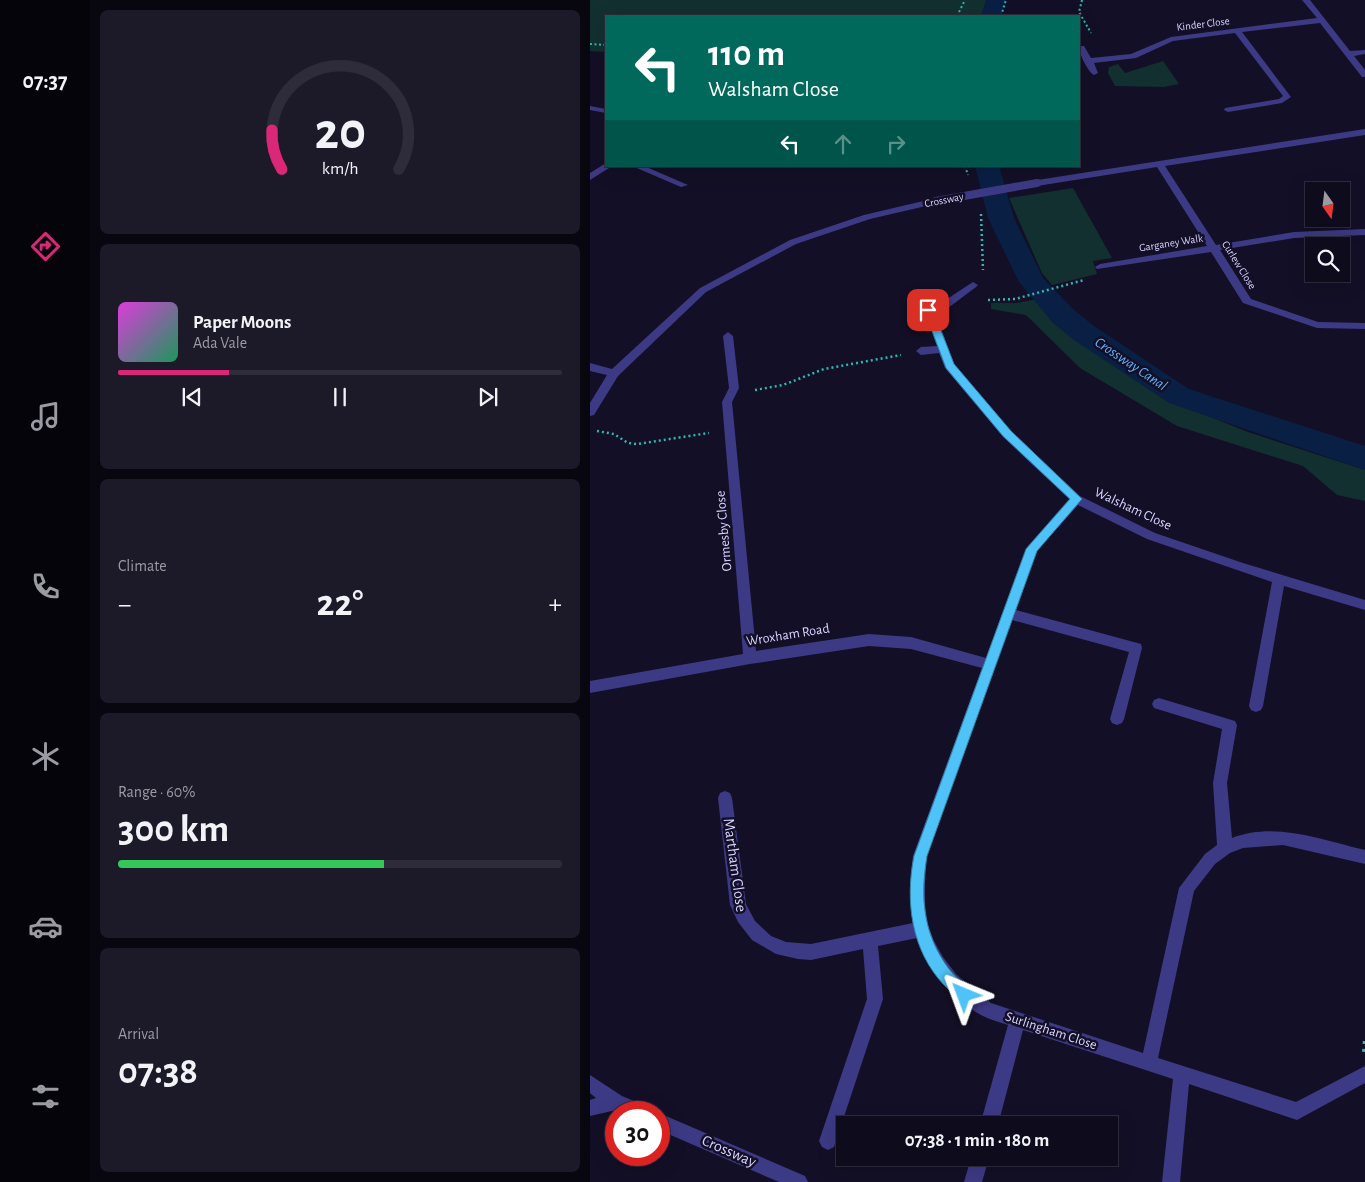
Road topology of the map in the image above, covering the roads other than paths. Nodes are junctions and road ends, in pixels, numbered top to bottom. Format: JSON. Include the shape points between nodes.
{"nodes":[{"id":1,"x":1306,"y":0,"type":"edge"},
{"id":2,"x":1322,"y":20,"type":"junction"},
{"id":3,"x":1237,"y":31,"type":"junction"},
{"id":4,"x":1080,"y":48,"type":"dead end"},
{"id":5,"x":1365,"y":52,"type":"edge"},
{"id":6,"x":1347,"y":54,"type":"junction"},
{"id":7,"x":1089,"y":61,"type":"junction"},
{"id":8,"x":1094,"y":73,"type":"dead end"},
{"id":9,"x":1365,"y":75,"type":"edge"},
{"id":10,"x":590,"y":108,"type":"edge"},
{"id":11,"x":1228,"y":110,"type":"dead end"},
{"id":12,"x":605,"y":111,"type":"edge"},
{"id":13,"x":1365,"y":132,"type":"edge"},
{"id":14,"x":1160,"y":164,"type":"junction"},
{"id":15,"x":605,"y":167,"type":"edge"},
{"id":16,"x":639,"y":167,"type":"edge"},
{"id":17,"x":590,"y":178,"type":"edge"},
{"id":18,"x":684,"y":185,"type":"dead end"},
{"id":19,"x":1365,"y":232,"type":"edge"},
{"id":20,"x":1214,"y":248,"type":"junction"},
{"id":21,"x":1100,"y":267,"type":"dead end"},
{"id":22,"x":973,"y":284,"type":"dead end"},
{"id":23,"x":1365,"y":326,"type":"edge"},
{"id":24,"x":728,"y":336,"type":"dead end"},
{"id":25,"x":943,"y":349,"type":"junction"},
{"id":26,"x":921,"y":351,"type":"road end"},
{"id":27,"x":590,"y":367,"type":"edge"},
{"id":28,"x":614,"y":373,"type":"junction"},
{"id":29,"x":590,"y":412,"type":"edge"},
{"id":30,"x":1076,"y":499,"type":"junction"},
{"id":31,"x":1279,"y":578,"type":"junction"},
{"id":32,"x":1365,"y":605,"type":"edge"},
{"id":33,"x":1009,"y":614,"type":"junction"},
{"id":34,"x":750,"y":658,"type":"junction"},
{"id":35,"x":990,"y":665,"type":"junction"},
{"id":36,"x":590,"y":687,"type":"edge"},
{"id":37,"x":1159,"y":704,"type":"dead end"},
{"id":38,"x":1256,"y":706,"type":"dead end"},
{"id":39,"x":1117,"y":720,"type":"dead end"},
{"id":40,"x":725,"y":798,"type":"dead end"},
{"id":41,"x":1225,"y":848,"type":"junction"},
{"id":42,"x":1365,"y":857,"type":"edge"},
{"id":43,"x":921,"y":929,"type":"junction"},
{"id":44,"x":870,"y":940,"type":"junction"},
{"id":45,"x":1018,"y":1020,"type":"junction"},
{"id":46,"x":1149,"y":1063,"type":"junction"},
{"id":47,"x":1182,"y":1074,"type":"junction"},
{"id":48,"x":1365,"y":1074,"type":"edge"},
{"id":49,"x":590,"y":1083,"type":"edge"},
{"id":50,"x":615,"y":1101,"type":"edge"},
{"id":51,"x":605,"y":1105,"type":"edge"},
{"id":52,"x":590,"y":1108,"type":"edge"},
{"id":53,"x":991,"y":1116,"type":"edge"},
{"id":54,"x":670,"y":1126,"type":"edge"},
{"id":55,"x":828,"y":1141,"type":"dead end"},
{"id":56,"x":978,"y":1166,"type":"edge"},
{"id":57,"x":799,"y":1182,"type":"edge"},
{"id":58,"x":973,"y":1182,"type":"edge"},
{"id":59,"x":1171,"y":1182,"type":"edge"}],
"edges":[{"from":1,"to":2,"type":"street"},
{"from":2,"to":3,"type":"street","name":"Kinder Close"},
{"from":2,"to":6,"type":"street"},
{"from":3,"to":7,"type":"street","name":"Kinder Close","via":[[1171,39],[1134,56]]},
{"from":3,"to":11,"type":"street","via":[[1287,97],[1282,101]]},
{"from":4,"to":7,"type":"street"},
{"from":5,"to":6,"type":"street"},
{"from":6,"to":9,"type":"street"},
{"from":7,"to":8,"type":"street"},
{"from":10,"to":12,"type":"street"},
{"from":13,"to":14,"type":"street","name":"Crossway"},
{"from":14,"to":20,"type":"street","name":"Curlew Close"},
{"from":14,"to":28,"type":"street","name":"Crossway","bridge":true,"via":[[936,201],[867,217],[800,240],[703,290]]},
{"from":15,"to":17,"type":"street"},
{"from":16,"to":18,"type":"street"},
{"from":19,"to":20,"type":"street","name":"Garganey Walk","via":[[1294,235]]},
{"from":20,"to":21,"type":"street","name":"Garganey Walk"},
{"from":20,"to":23,"type":"street","name":"Curlew Close","via":[[1247,301],[1317,325]]},
{"from":22,"to":25,"type":"street","name":"Walsham Close","via":[[944,306],[926,304]]},
{"from":24,"to":34,"type":"street","name":"Ormesby Close","via":[[734,388],[727,402]]},
{"from":25,"to":26,"type":"street"},
{"from":25,"to":30,"type":"street","name":"Walsham Close","via":[[949,365],[1007,434]]},
{"from":27,"to":28,"type":"street"},
{"from":28,"to":29,"type":"street","name":"Crossway"},
{"from":30,"to":31,"type":"street","name":"Walsham Close","via":[[1151,536]]},
{"from":30,"to":33,"type":"street","name":"Surlingham Close","via":[[1032,549]]},
{"from":31,"to":32,"type":"street","name":"Walsham Close"},
{"from":31,"to":38,"type":"street"},
{"from":33,"to":35,"type":"street","name":"Surlingham Close"},
{"from":33,"to":39,"type":"street","via":[[1136,648]]},
{"from":34,"to":35,"type":"street","name":"Wroxham Road","via":[[869,640],[910,643]]},
{"from":34,"to":36,"type":"street","name":"Wroxham Road"},
{"from":35,"to":43,"type":"street","name":"Surlingham Close","via":[[920,856],[916,904]]},
{"from":37,"to":41,"type":"street","via":[[1230,725],[1220,783]]},
{"from":40,"to":44,"type":"street","name":"Martham Close","via":[[738,905],[743,919],[763,942],[778,949],[810,952]]},
{"from":41,"to":42,"type":"street","via":[[1243,841],[1283,838]]},
{"from":41,"to":46,"type":"street","via":[[1197,872],[1187,888]]},
{"from":43,"to":44,"type":"street","name":"Martham Close"},
{"from":43,"to":45,"type":"street","name":"Surlingham Close","via":[[930,954],[964,995],[987,1010]]},
{"from":44,"to":55,"type":"street","via":[[875,999]]},
{"from":45,"to":46,"type":"street","name":"Surlingham Close"},
{"from":45,"to":53,"type":"street"},
{"from":46,"to":47,"type":"street","name":"Surlingham Close"},
{"from":47,"to":48,"type":"street","name":"Surlingham Close","via":[[1297,1111]]},
{"from":47,"to":59,"type":"street"},
{"from":49,"to":50,"type":"street"},
{"from":51,"to":52,"type":"street"},
{"from":54,"to":57,"type":"street","name":"Crossway"},
{"from":56,"to":58,"type":"street"}]}
